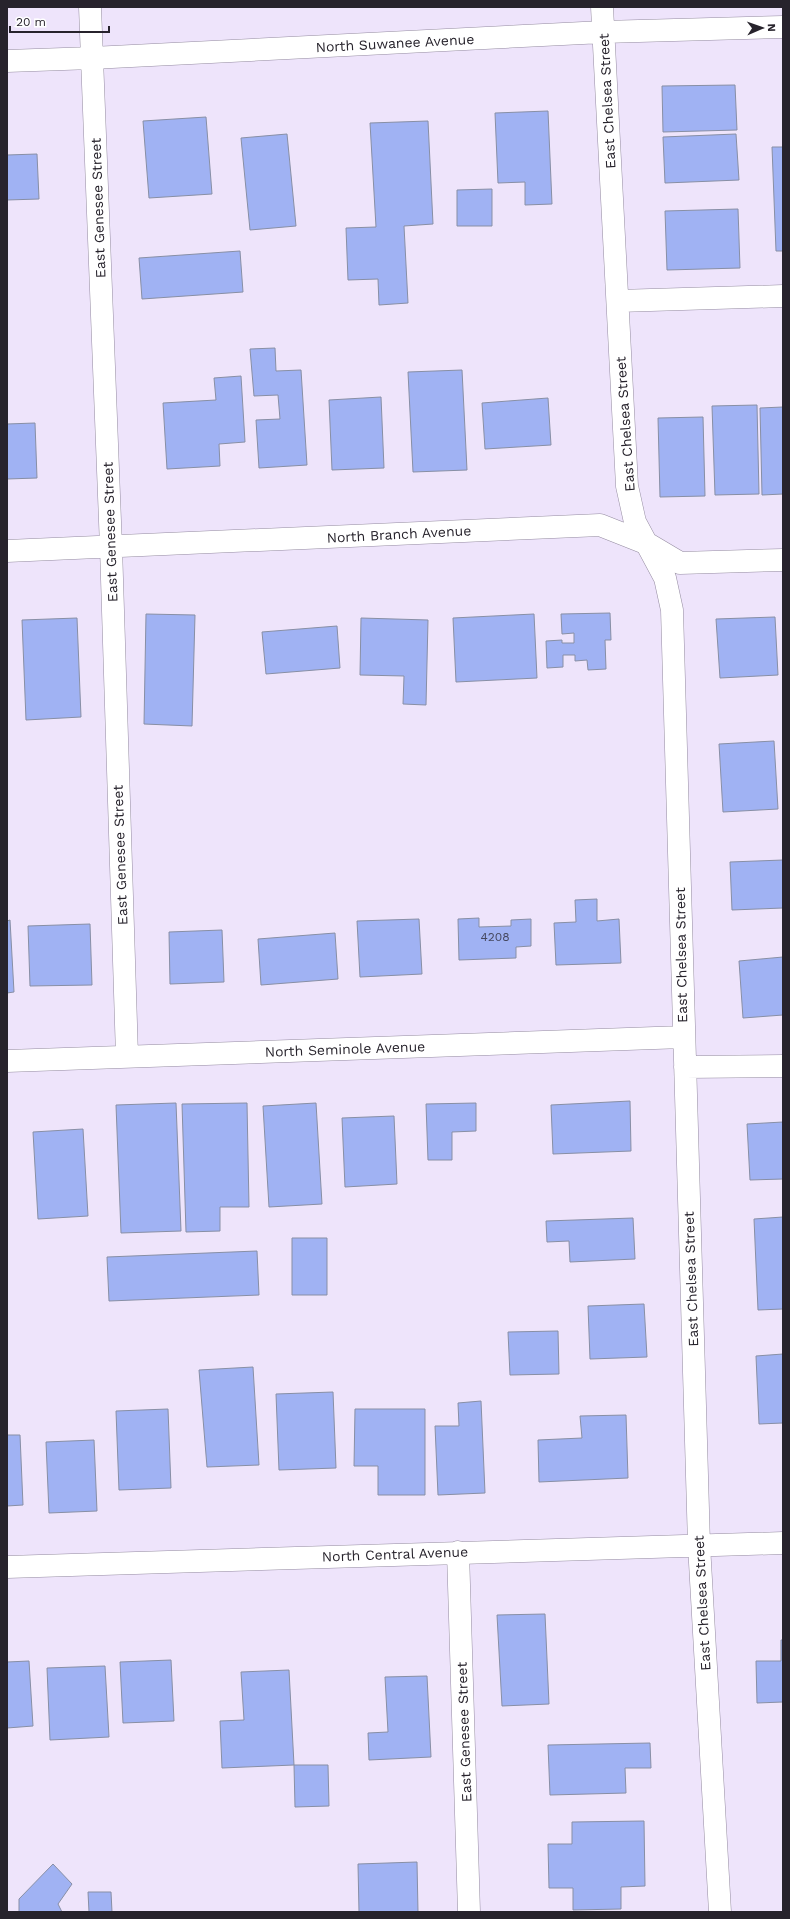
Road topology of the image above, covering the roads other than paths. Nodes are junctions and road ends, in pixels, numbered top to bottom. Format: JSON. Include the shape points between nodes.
{"nodes":[{"id":1,"x":90,"y":7,"type":"edge"},
{"id":2,"x":602,"y":7,"type":"edge"},
{"id":3,"x":783,"y":28,"type":"edge"},
{"id":4,"x":603,"y":32,"type":"junction"},
{"id":5,"x":92,"y":58,"type":"junction"},
{"id":6,"x":7,"y":61,"type":"edge"},
{"id":7,"x":783,"y":296,"type":"edge"},
{"id":8,"x":618,"y":301,"type":"junction"},
{"id":9,"x":648,"y":544,"type":"junction"},
{"id":10,"x":110,"y":547,"type":"junction"},
{"id":11,"x":7,"y":551,"type":"edge"},
{"id":12,"x":783,"y":560,"type":"edge"},
{"id":13,"x":683,"y":1037,"type":"junction"},
{"id":14,"x":127,"y":1056,"type":"junction"},
{"id":15,"x":7,"y":1061,"type":"edge"},
{"id":16,"x":783,"y":1066,"type":"edge"},
{"id":17,"x":685,"y":1067,"type":"junction"},
{"id":18,"x":783,"y":1543,"type":"edge"},
{"id":19,"x":698,"y":1544,"type":"junction"},
{"id":20,"x":458,"y":1552,"type":"junction"},
{"id":21,"x":7,"y":1567,"type":"edge"},
{"id":22,"x":469,"y":1912,"type":"edge"},
{"id":23,"x":720,"y":1912,"type":"edge"}],
"edges":[{"from":1,"to":5,"type":"street","name":"East Genesee Street"},
{"from":2,"to":4,"type":"street","name":"East Chelsea Street"},
{"from":3,"to":4,"type":"street","name":"North Suwanee Avenue"},
{"from":4,"to":5,"type":"street","name":"North Suwanee Avenue"},
{"from":4,"to":8,"type":"street","name":"East Chelsea Street"},
{"from":5,"to":6,"type":"street","name":"North Suwanee Avenue"},
{"from":5,"to":10,"type":"street","name":"East Genesee Street"},
{"from":7,"to":8,"type":"street"},
{"from":8,"to":9,"type":"street","name":"East Chelsea Street","via":[[627,486],[635,522]]},
{"from":9,"to":10,"type":"street","name":"North Branch Avenue","via":[[600,525]]},
{"from":9,"to":12,"type":"street","name":"North Branch Avenue","via":[[680,563]]},
{"from":9,"to":13,"type":"street","name":"East Chelsea Street","via":[[665,578],[672,610]]},
{"from":10,"to":11,"type":"street","name":"North Branch Avenue"},
{"from":10,"to":14,"type":"street","name":"East Genesee Street"},
{"from":13,"to":14,"type":"street","name":"North Seminole Avenue"},
{"from":13,"to":17,"type":"street","name":"East Chelsea Street"},
{"from":14,"to":15,"type":"street","name":"North Seminole Avenue"},
{"from":16,"to":17,"type":"street"},
{"from":17,"to":19,"type":"street","name":"East Chelsea Street"},
{"from":18,"to":19,"type":"street","name":"North Central Avenue"},
{"from":19,"to":20,"type":"street","name":"North Central Avenue"},
{"from":19,"to":23,"type":"street","name":"East Chelsea Street"},
{"from":20,"to":21,"type":"street","name":"North Central Avenue"},
{"from":20,"to":22,"type":"street","name":"East Genesee Street"}]}
